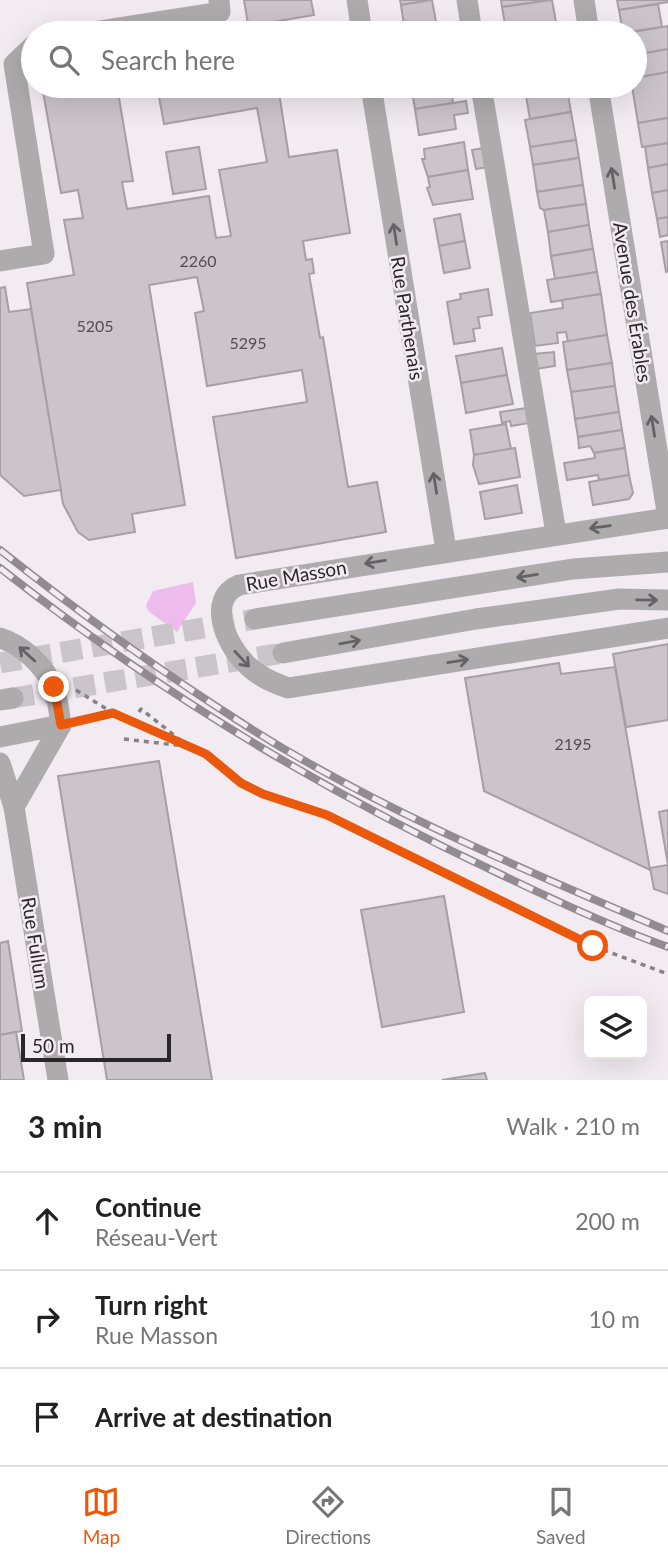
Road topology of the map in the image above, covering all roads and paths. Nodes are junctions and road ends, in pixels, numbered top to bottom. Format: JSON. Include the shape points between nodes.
{"nodes":[{"id":1,"x":219,"y":0,"type":"edge"},
{"id":2,"x":357,"y":0,"type":"edge"},
{"id":3,"x":467,"y":0,"type":"edge"},
{"id":4,"x":584,"y":0,"type":"edge"},
{"id":5,"x":163,"y":21,"type":"edge"},
{"id":6,"x":360,"y":21,"type":"edge"},
{"id":7,"x":470,"y":21,"type":"edge"},
{"id":8,"x":587,"y":21,"type":"edge"},
{"id":9,"x":21,"y":57,"type":"edge"},
{"id":10,"x":373,"y":98,"type":"edge"},
{"id":11,"x":483,"y":98,"type":"edge"},
{"id":12,"x":600,"y":98,"type":"edge"},
{"id":13,"x":0,"y":261,"type":"edge"},
{"id":14,"x":667,"y":508,"type":"edge"},
{"id":15,"x":555,"y":533,"type":"junction"},
{"id":16,"x":446,"y":550,"type":"junction"},
{"id":17,"x":668,"y":562,"type":"edge"},
{"id":18,"x":668,"y":600,"type":"edge"},
{"id":19,"x":255,"y":619,"type":"tunnel mouth"},
{"id":20,"x":668,"y":628,"type":"edge"},
{"id":21,"x":0,"y":638,"type":"edge"},
{"id":22,"x":282,"y":653,"type":"tunnel mouth"},
{"id":23,"x":139,"y":712,"type":"dead end"},
{"id":24,"x":61,"y":725,"type":"junction"},
{"id":25,"x":0,"y":737,"type":"edge"},
{"id":26,"x":124,"y":739,"type":"dead end"},
{"id":27,"x":188,"y":746,"type":"junction"},
{"id":28,"x":0,"y":763,"type":"edge"},
{"id":29,"x":14,"y":807,"type":"junction"},
{"id":30,"x":668,"y":974,"type":"edge"},
{"id":31,"x":58,"y":1080,"type":"edge"}],
"edges":[{"from":1,"to":5,"type":"street","via":[[220,12]]},
{"from":2,"to":6,"type":"street"},
{"from":3,"to":7,"type":"street"},
{"from":4,"to":8,"type":"street"},
{"from":9,"to":13,"type":"street","via":[[14,64],[44,254]]},
{"from":16,"to":10,"type":"street","name":"Rue Parthenais","one_way":true},
{"from":11,"to":15,"type":"street"},
{"from":14,"to":12,"type":"street","name":"Avenue des Érables","one_way":true},
{"from":14,"to":15,"type":"street","name":"Rue Masson","one_way":true},
{"from":15,"to":16,"type":"street","name":"Rue Masson"},
{"from":16,"to":20,"type":"street","name":"Rue Masson","one_way":true,"via":[[239,584],[222,598],[230,645],[264,679],[288,688]]},
{"from":17,"to":19,"type":"street","name":"Rue Masson","one_way":true,"via":[[573,569]]},
{"from":22,"to":18,"type":"street","one_way":true,"via":[[606,601]]},
{"from":24,"to":21,"type":"street","one_way":true,"via":[[54,687],[41,667],[13,641]]},
{"from":23,"to":27,"type":"path","via":[[141,709]]},
{"from":24,"to":25,"type":"street"},
{"from":24,"to":27,"type":"path","via":[[113,713]]},
{"from":24,"to":29,"type":"street"},
{"from":26,"to":27,"type":"path"},
{"from":27,"to":30,"type":"path","via":[[263,794],[327,815],[593,946]]},
{"from":28,"to":29,"type":"street","name":"Rue Fullum"},
{"from":29,"to":31,"type":"street","name":"Rue Fullum"}]}
